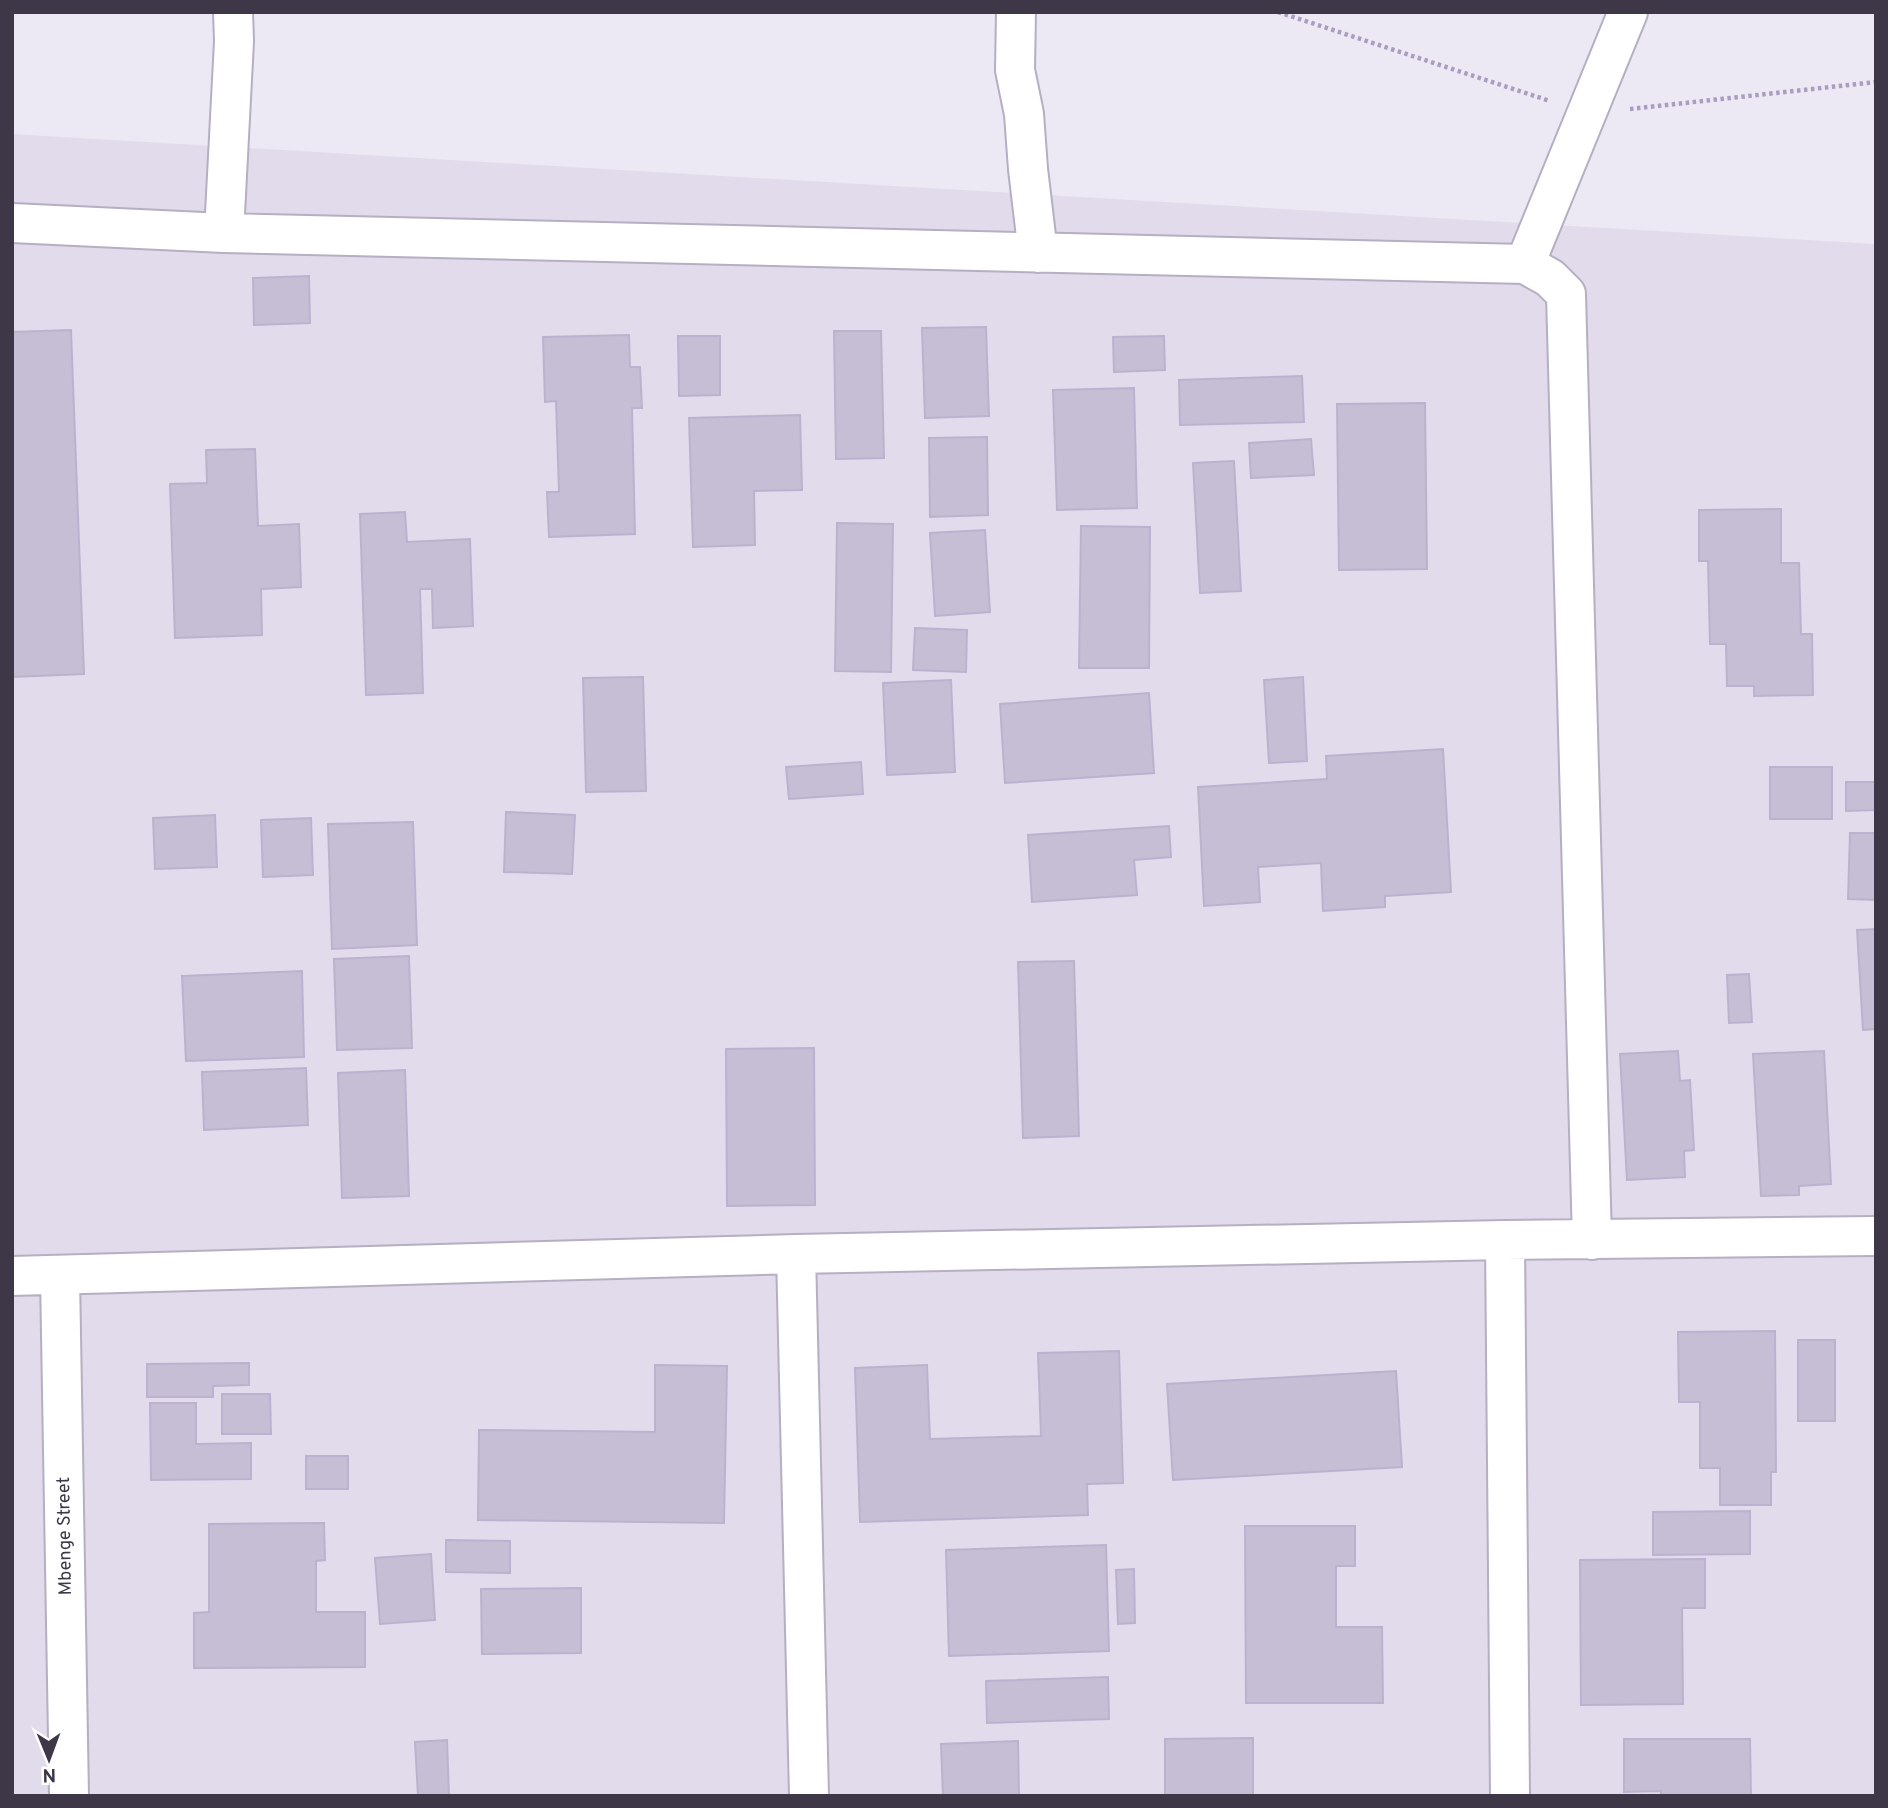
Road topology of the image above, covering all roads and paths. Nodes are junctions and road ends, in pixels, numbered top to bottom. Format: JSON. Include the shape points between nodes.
{"nodes":[{"id":1,"x":233,"y":12,"type":"edge"},
{"id":2,"x":1016,"y":12,"type":"edge"},
{"id":3,"x":1628,"y":12,"type":"edge"},
{"id":4,"x":12,"y":223,"type":"edge"},
{"id":5,"x":223,"y":233,"type":"junction"},
{"id":6,"x":1038,"y":253,"type":"junction"},
{"id":7,"x":1525,"y":264,"type":"junction"},
{"id":8,"x":1876,"y":1236,"type":"edge"},
{"id":9,"x":1505,"y":1240,"type":"junction"},
{"id":10,"x":1592,"y":1240,"type":"junction"},
{"id":11,"x":796,"y":1254,"type":"junction"},
{"id":12,"x":12,"y":1276,"type":"edge"},
{"id":13,"x":60,"y":1276,"type":"junction"},
{"id":14,"x":69,"y":1796,"type":"edge"},
{"id":15,"x":809,"y":1796,"type":"edge"},
{"id":16,"x":1510,"y":1796,"type":"edge"}],
"edges":[{"from":1,"to":5,"type":"street"},
{"from":2,"to":6,"type":"street","via":[[1015,70]]},
{"from":3,"to":7,"type":"street"},
{"from":4,"to":5,"type":"street"},
{"from":5,"to":6,"type":"street"},
{"from":6,"to":7,"type":"street"},
{"from":7,"to":10,"type":"street","via":[[1566,294]]},
{"from":8,"to":10,"type":"street"},
{"from":9,"to":10,"type":"street"},
{"from":9,"to":11,"type":"street"},
{"from":9,"to":16,"type":"street"},
{"from":11,"to":13,"type":"street"},
{"from":11,"to":15,"type":"street"},
{"from":12,"to":13,"type":"street"},
{"from":13,"to":14,"type":"street","name":"Mbenge Street"}]}
